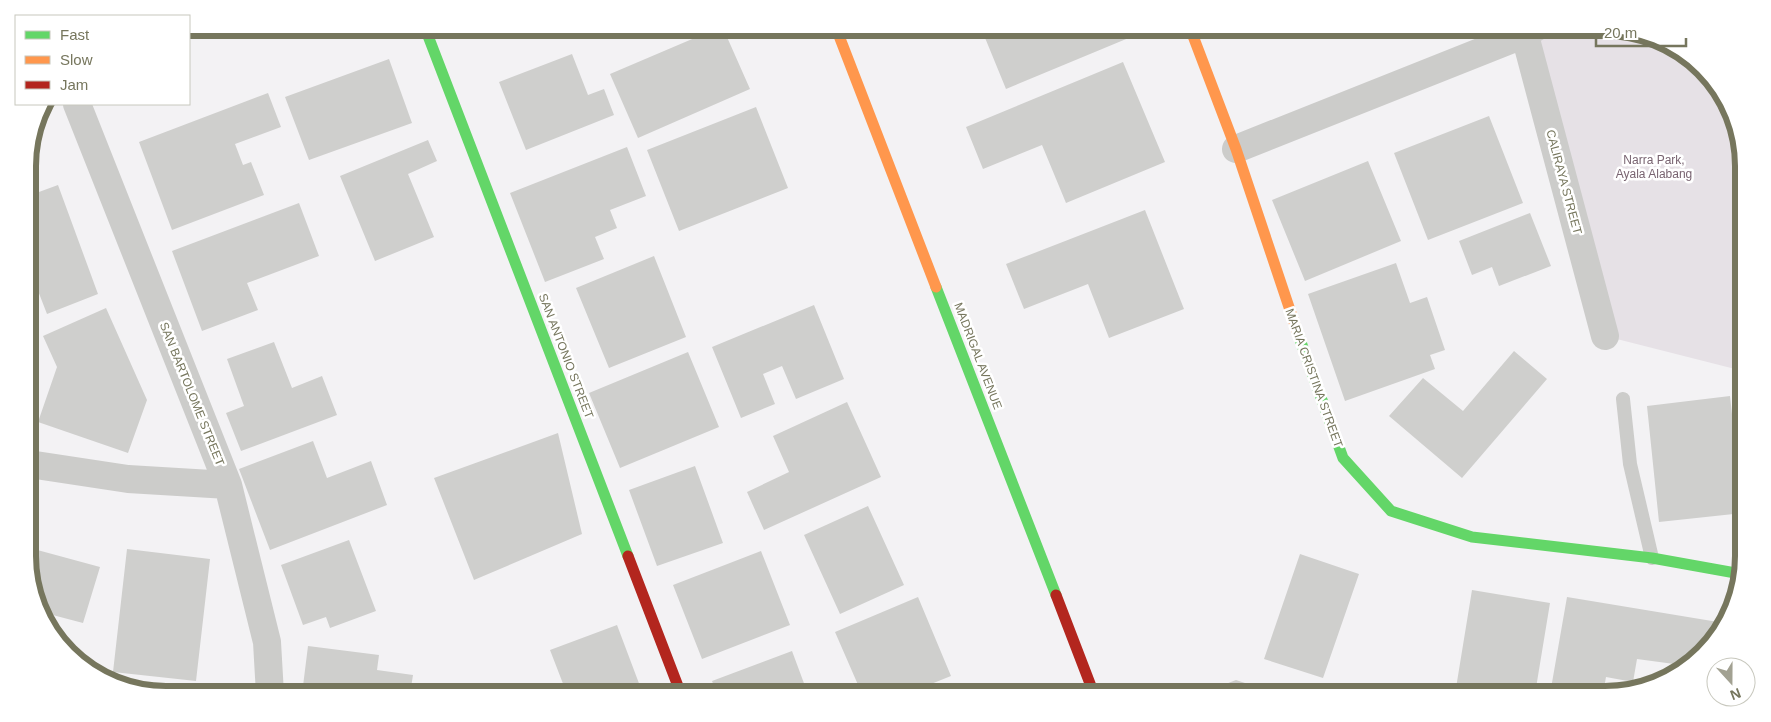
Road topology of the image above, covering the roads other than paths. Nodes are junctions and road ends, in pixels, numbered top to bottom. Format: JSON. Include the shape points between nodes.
{"nodes":[{"id":1,"x":1193,"y":36,"type":"edge"},
{"id":2,"x":1513,"y":36,"type":"edge"},
{"id":3,"x":1530,"y":36,"type":"edge"},
{"id":4,"x":428,"y":37,"type":"edge"},
{"id":5,"x":839,"y":37,"type":"edge"},
{"id":6,"x":77,"y":105,"type":"edge"},
{"id":7,"x":1236,"y":149,"type":"junction"},
{"id":8,"x":1605,"y":336,"type":"dead end"},
{"id":9,"x":1623,"y":399,"type":"dead end"},
{"id":10,"x":36,"y":465,"type":"edge"},
{"id":11,"x":228,"y":485,"type":"junction"},
{"id":12,"x":1652,"y":558,"type":"junction"},
{"id":13,"x":1734,"y":573,"type":"edge"},
{"id":14,"x":1091,"y":685,"type":"edge"},
{"id":15,"x":270,"y":686,"type":"edge"},
{"id":16,"x":678,"y":686,"type":"edge"}],
"edges":[{"from":1,"to":7,"type":"street","name":"MARIA CRISTINA STREET"},
{"from":2,"to":7,"type":"street"},
{"from":3,"to":8,"type":"street","name":"CALIRAYA STREET"},
{"from":4,"to":16,"type":"street","name":"SAN ANTONIO STREET"},
{"from":5,"to":14,"type":"street","name":"MADRIGAL AVENUE"},
{"from":6,"to":11,"type":"street","name":"SAN BARTOLOME STREET"},
{"from":7,"to":12,"type":"street","name":"MARIA CRISTINA STREET","via":[[1284,296],[1343,458],[1391,511],[1472,537]]},
{"from":9,"to":12,"type":"lane","via":[[1630,464]]},
{"from":10,"to":11,"type":"street","via":[[128,479]]},
{"from":11,"to":15,"type":"street","name":"SAN BARTOLOME STREET","via":[[267,642]]},
{"from":12,"to":13,"type":"street","name":"MARIA CRISTINA STREET"}]}
